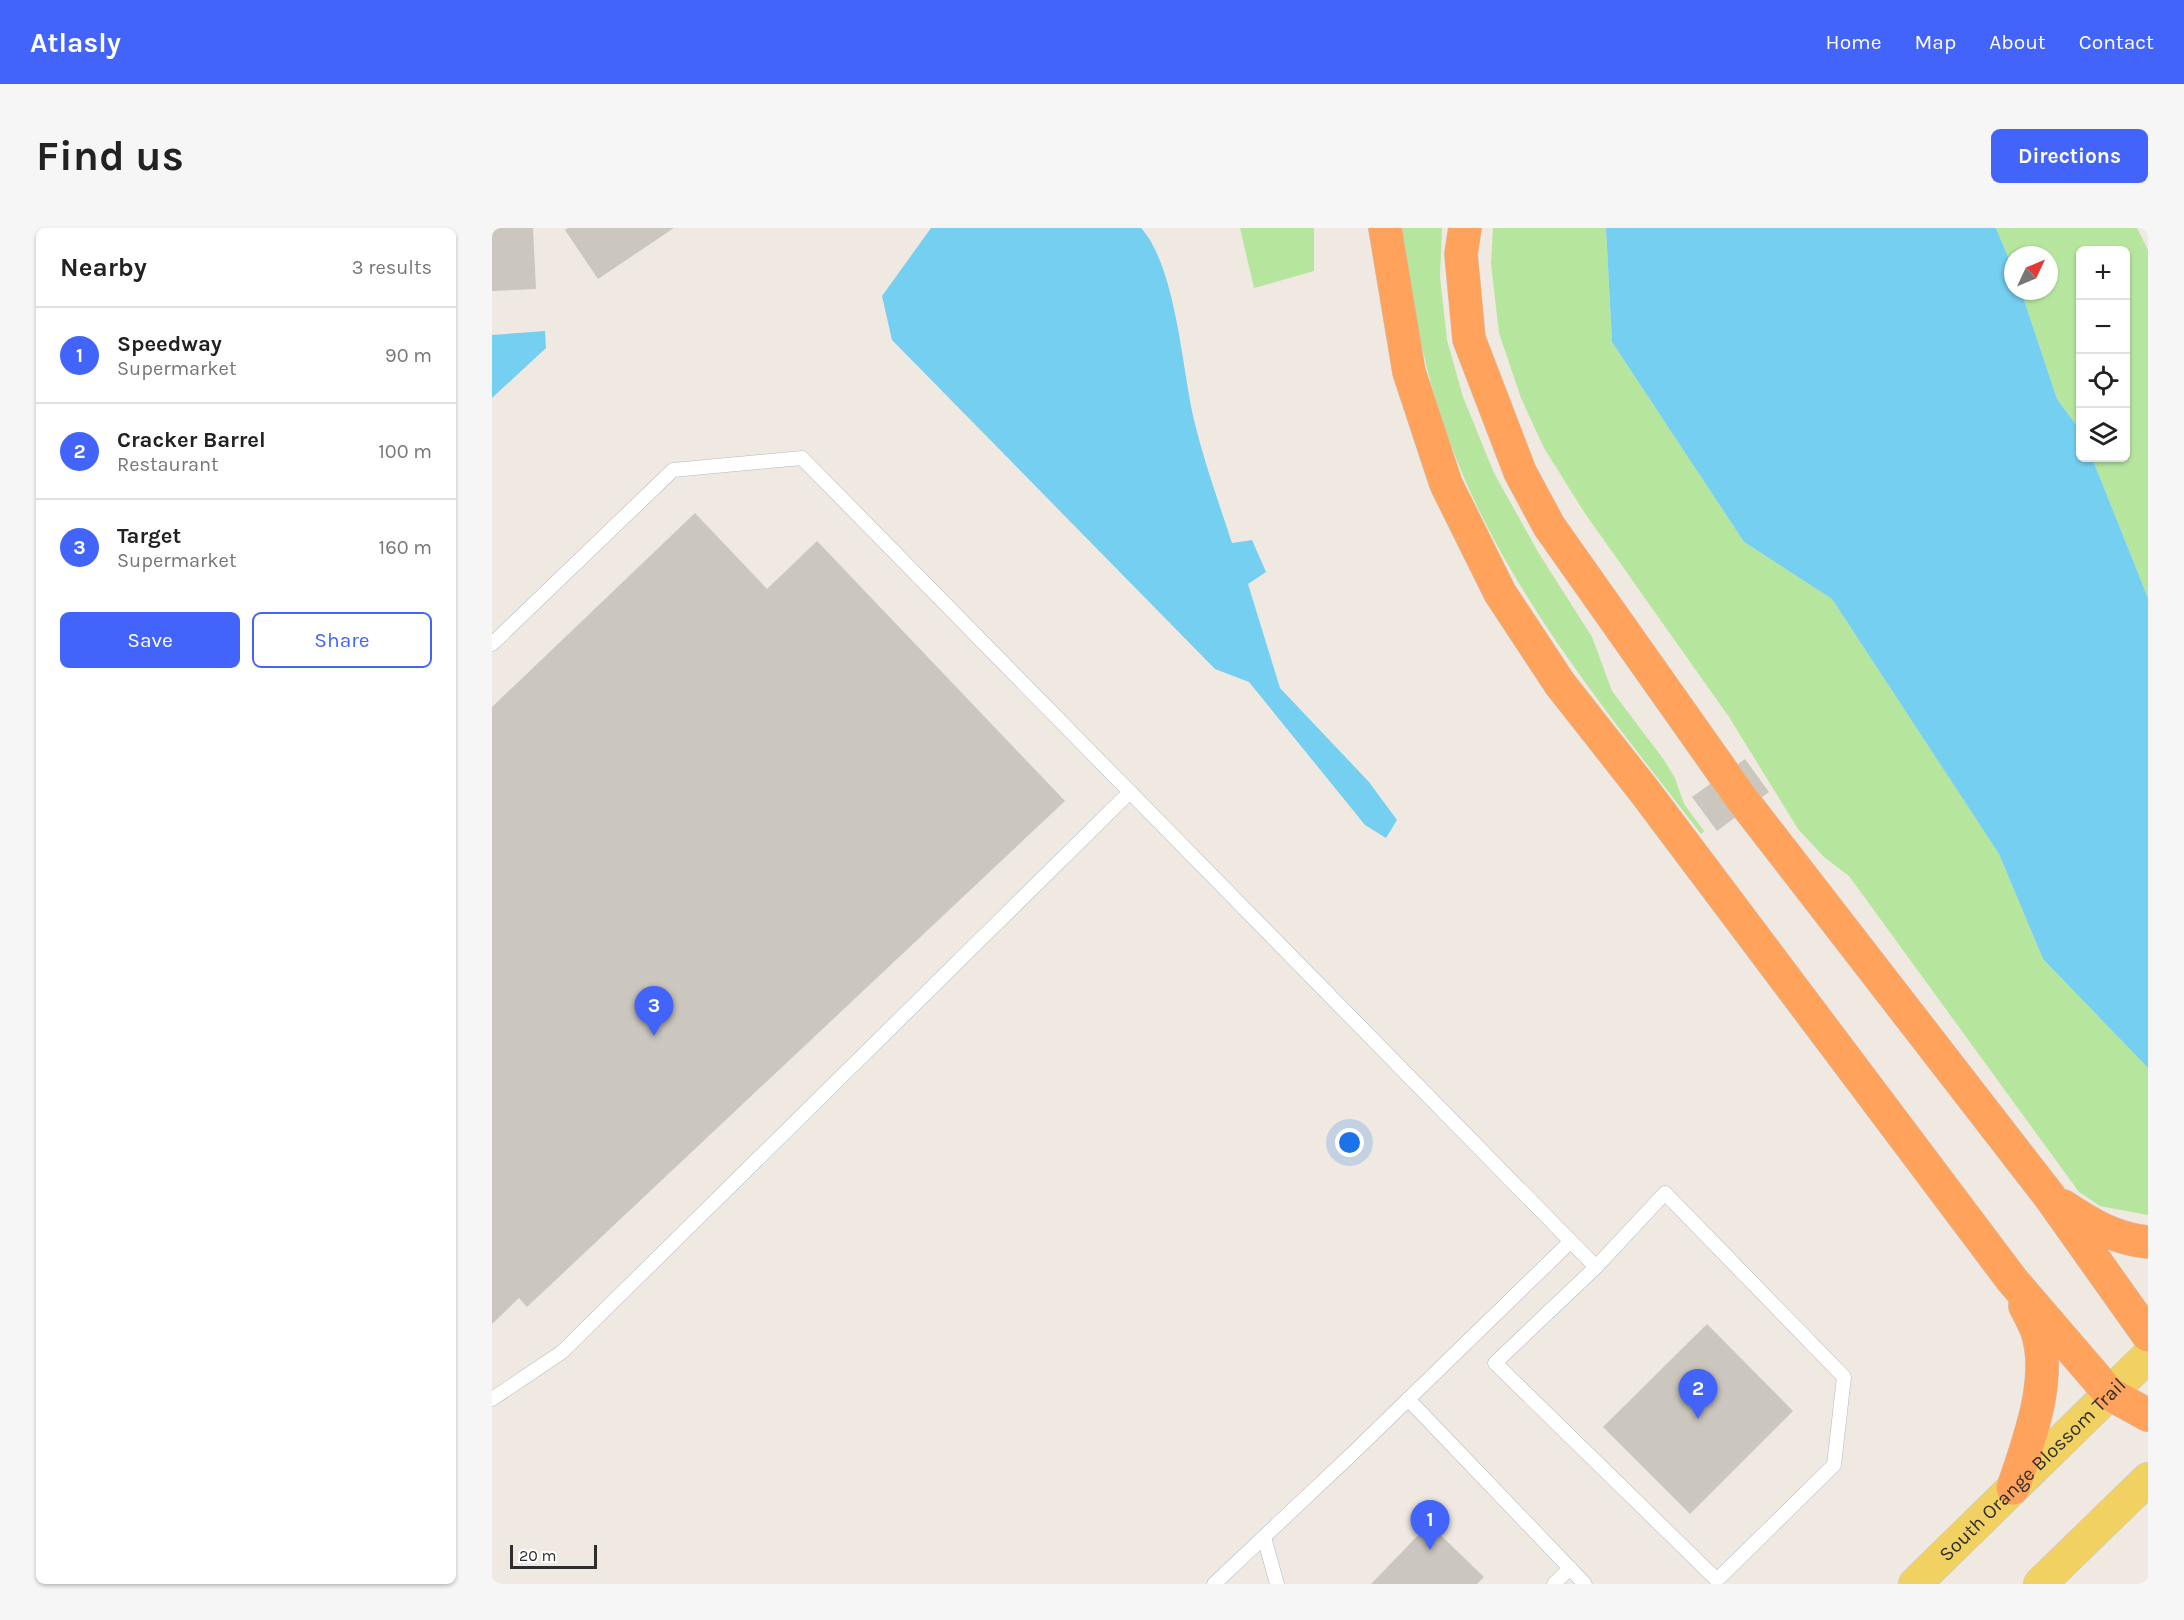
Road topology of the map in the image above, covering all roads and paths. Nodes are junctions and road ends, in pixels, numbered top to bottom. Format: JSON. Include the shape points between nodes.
{"nodes":[{"id":1,"x":1385,"y":228,"type":"edge"},
{"id":2,"x":1465,"y":228,"type":"edge"},
{"id":3,"x":492,"y":644,"type":"edge"},
{"id":4,"x":1130,"y":792,"type":"junction"},
{"id":5,"x":2050,"y":1197,"type":"junction"},
{"id":6,"x":1570,"y":1242,"type":"junction"},
{"id":7,"x":2148,"y":1242,"type":"edge"},
{"id":8,"x":1596,"y":1266,"type":"junction"},
{"id":9,"x":2012,"y":1280,"type":"junction"},
{"id":10,"x":2148,"y":1335,"type":"edge"},
{"id":11,"x":2148,"y":1356,"type":"edge"},
{"id":12,"x":2110,"y":1394,"type":"junction"},
{"id":13,"x":492,"y":1399,"type":"edge"},
{"id":14,"x":1408,"y":1399,"type":"junction"},
{"id":15,"x":2148,"y":1415,"type":"edge"},
{"id":16,"x":2148,"y":1479,"type":"edge"},
{"id":17,"x":2013,"y":1488,"type":"junction"},
{"id":18,"x":1264,"y":1537,"type":"junction"},
{"id":19,"x":1570,"y":1568,"type":"junction"},
{"id":20,"x":1214,"y":1584,"type":"edge"},
{"id":21,"x":1277,"y":1584,"type":"edge"},
{"id":22,"x":1554,"y":1584,"type":"edge"},
{"id":23,"x":1585,"y":1584,"type":"edge"},
{"id":24,"x":1915,"y":1584,"type":"edge"},
{"id":25,"x":2040,"y":1584,"type":"edge"}],
"edges":[{"from":1,"to":9,"type":"highway","via":[[1409,372],[1446,484],[1500,593],[1560,684]]},
{"from":2,"to":5,"type":"highway","via":[[1461,254],[1469,339],[1520,472],[1549,526],[1741,798]]},
{"from":3,"to":4,"type":"lane","via":[[673,470],[802,458]]},
{"from":4,"to":6,"type":"lane"},
{"from":4,"to":13,"type":"lane","via":[[562,1352]]},
{"from":5,"to":7,"type":"highway","via":[[2091,1225],[2127,1240]]},
{"from":5,"to":10,"type":"highway"},
{"from":6,"to":8,"type":"lane"},
{"from":6,"to":14,"type":"lane"},
{"from":8,"to":8,"type":"lane","via":[[1495,1363],[1717,1580],[1834,1465],[1844,1377],[1665,1193]]},
{"from":9,"to":12,"type":"highway"},
{"from":9,"to":17,"type":"highway","via":[[2038,1332],[2042,1377],[2034,1425]]},
{"from":11,"to":12,"type":"main road","name":"South Orange Blossom Trail"},
{"from":12,"to":15,"type":"highway"},
{"from":12,"to":17,"type":"main road","name":"South Orange Blossom Trail"},
{"from":14,"to":18,"type":"lane"},
{"from":14,"to":19,"type":"lane"},
{"from":16,"to":25,"type":"main road"},
{"from":17,"to":24,"type":"main road","name":"South Orange Blossom Trail"},
{"from":18,"to":20,"type":"lane"},
{"from":18,"to":21,"type":"lane"},
{"from":19,"to":22,"type":"lane"},
{"from":19,"to":23,"type":"lane"}]}
